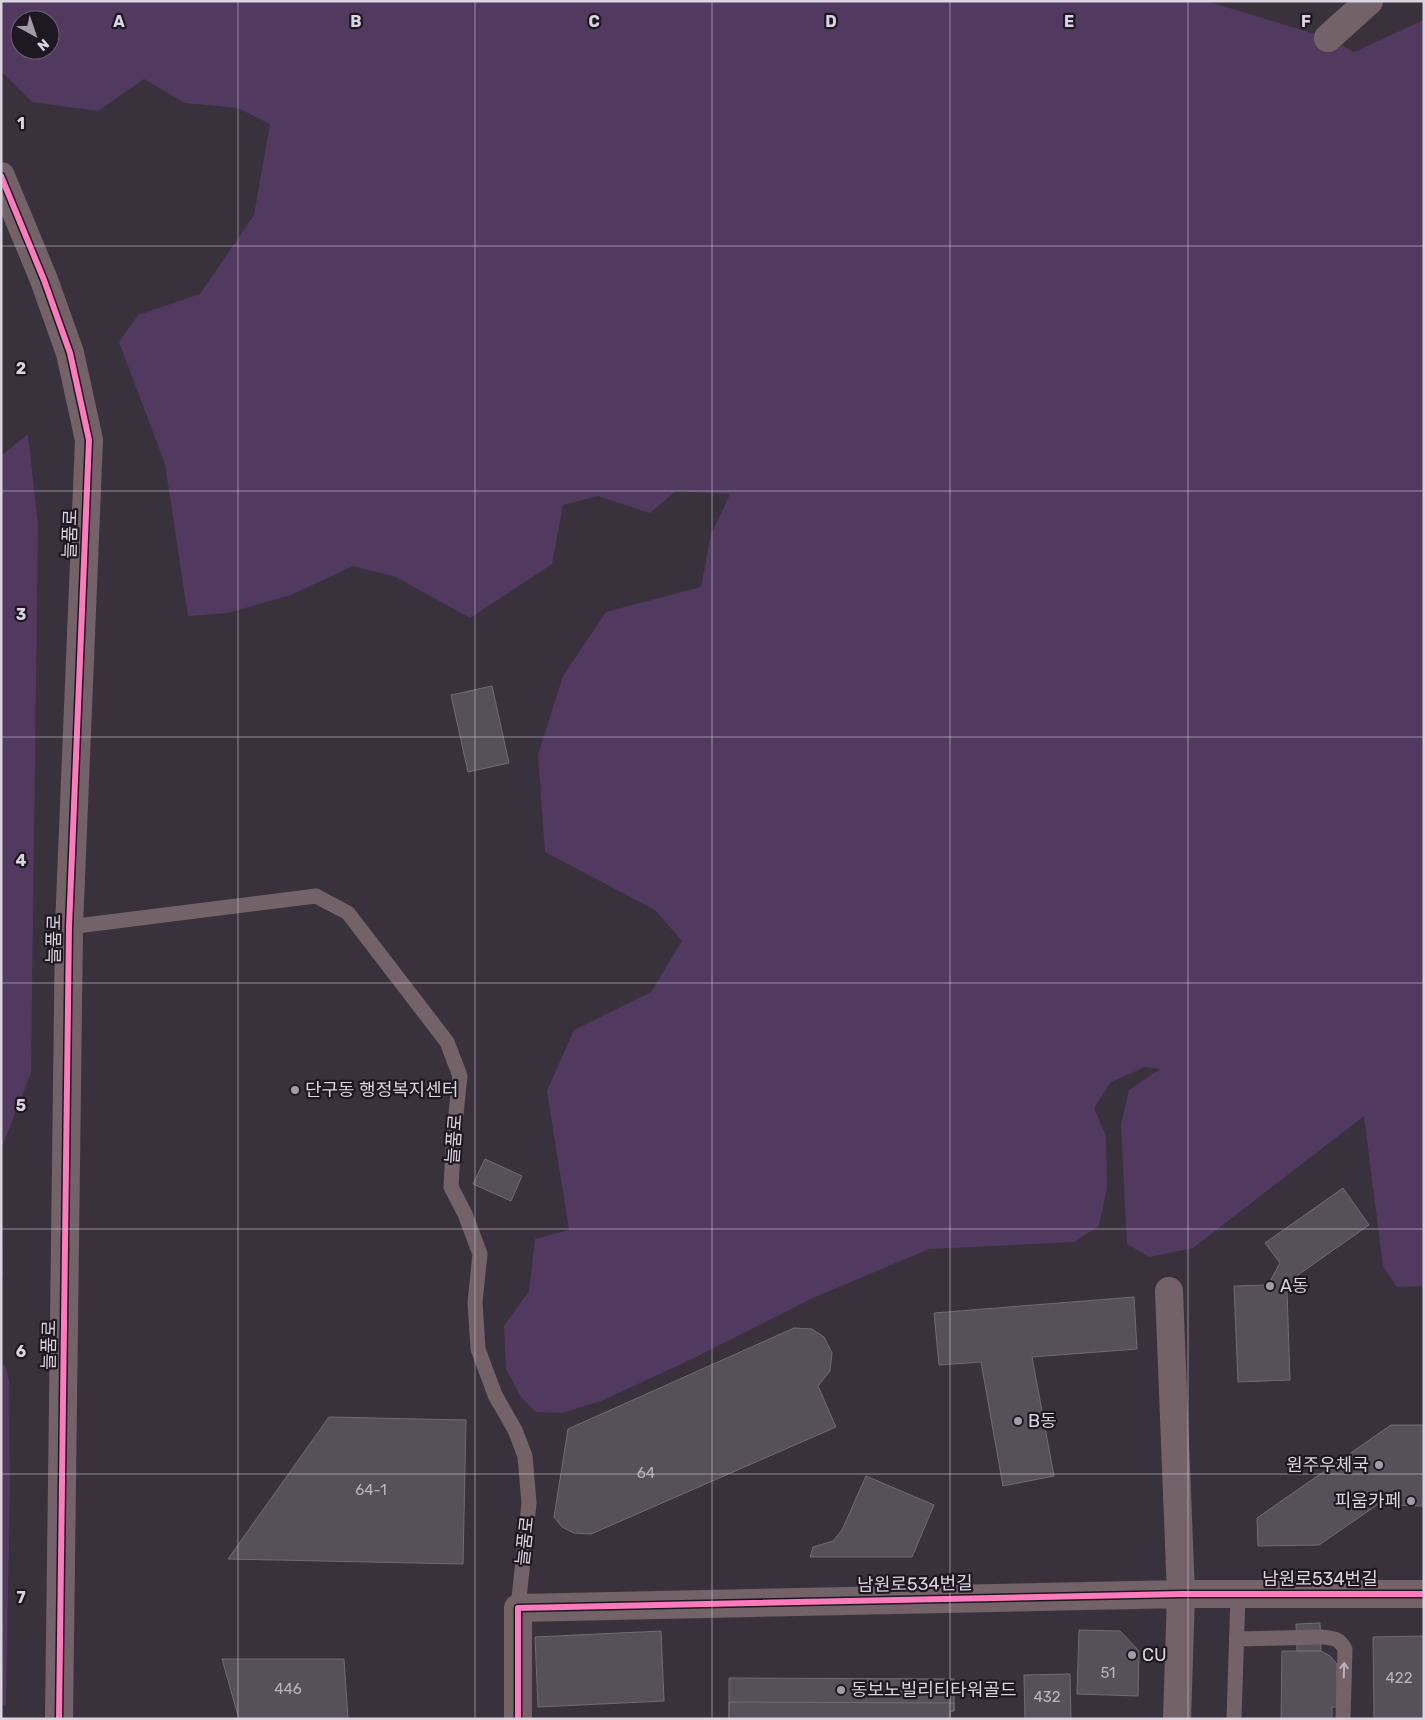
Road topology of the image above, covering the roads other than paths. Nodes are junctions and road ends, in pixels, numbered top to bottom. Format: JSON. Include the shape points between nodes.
{"nodes":[{"id":1,"x":1369,"y":1,"type":"edge"},
{"id":2,"x":1328,"y":38,"type":"dead end"},
{"id":3,"x":1,"y":176,"type":"edge"},
{"id":4,"x":69,"y":928,"type":"junction"},
{"id":5,"x":1170,"y":1291,"type":"dead end"},
{"id":6,"x":1181,"y":1594,"type":"junction"},
{"id":7,"x":1238,"y":1594,"type":"junction"},
{"id":8,"x":1424,"y":1594,"type":"edge"},
{"id":9,"x":518,"y":1608,"type":"junction"},
{"id":10,"x":1236,"y":1639,"type":"junction"},
{"id":11,"x":59,"y":1719,"type":"edge"},
{"id":12,"x":518,"y":1719,"type":"edge"},
{"id":13,"x":1177,"y":1719,"type":"edge"},
{"id":14,"x":1234,"y":1719,"type":"edge"},
{"id":15,"x":1343,"y":1719,"type":"edge"}],
"edges":[{"from":1,"to":2,"type":"street"},
{"from":3,"to":4,"type":"street","name":"늘품로","via":[[70,352],[89,440]]},
{"from":4,"to":9,"type":"lane","name":"늘품로","via":[[316,896],[348,913],[447,1042],[460,1076],[451,1186],[480,1254],[475,1302],[478,1349],[495,1395],[515,1430],[525,1456],[528,1503]]},
{"from":4,"to":11,"type":"street","name":"늘품로"},
{"from":5,"to":6,"type":"street"},
{"from":6,"to":7,"type":"street","name":"남원로534번길"},
{"from":6,"to":9,"type":"street","name":"남원로534번길"},
{"from":6,"to":13,"type":"street"},
{"from":7,"to":8,"type":"street","name":"남원로534번길"},
{"from":7,"to":10,"type":"lane"},
{"from":9,"to":12,"type":"street"},
{"from":10,"to":14,"type":"lane"},
{"from":15,"to":10,"type":"lane","one_way":true,"via":[[1345,1649],[1340,1641],[1321,1637]]}]}
